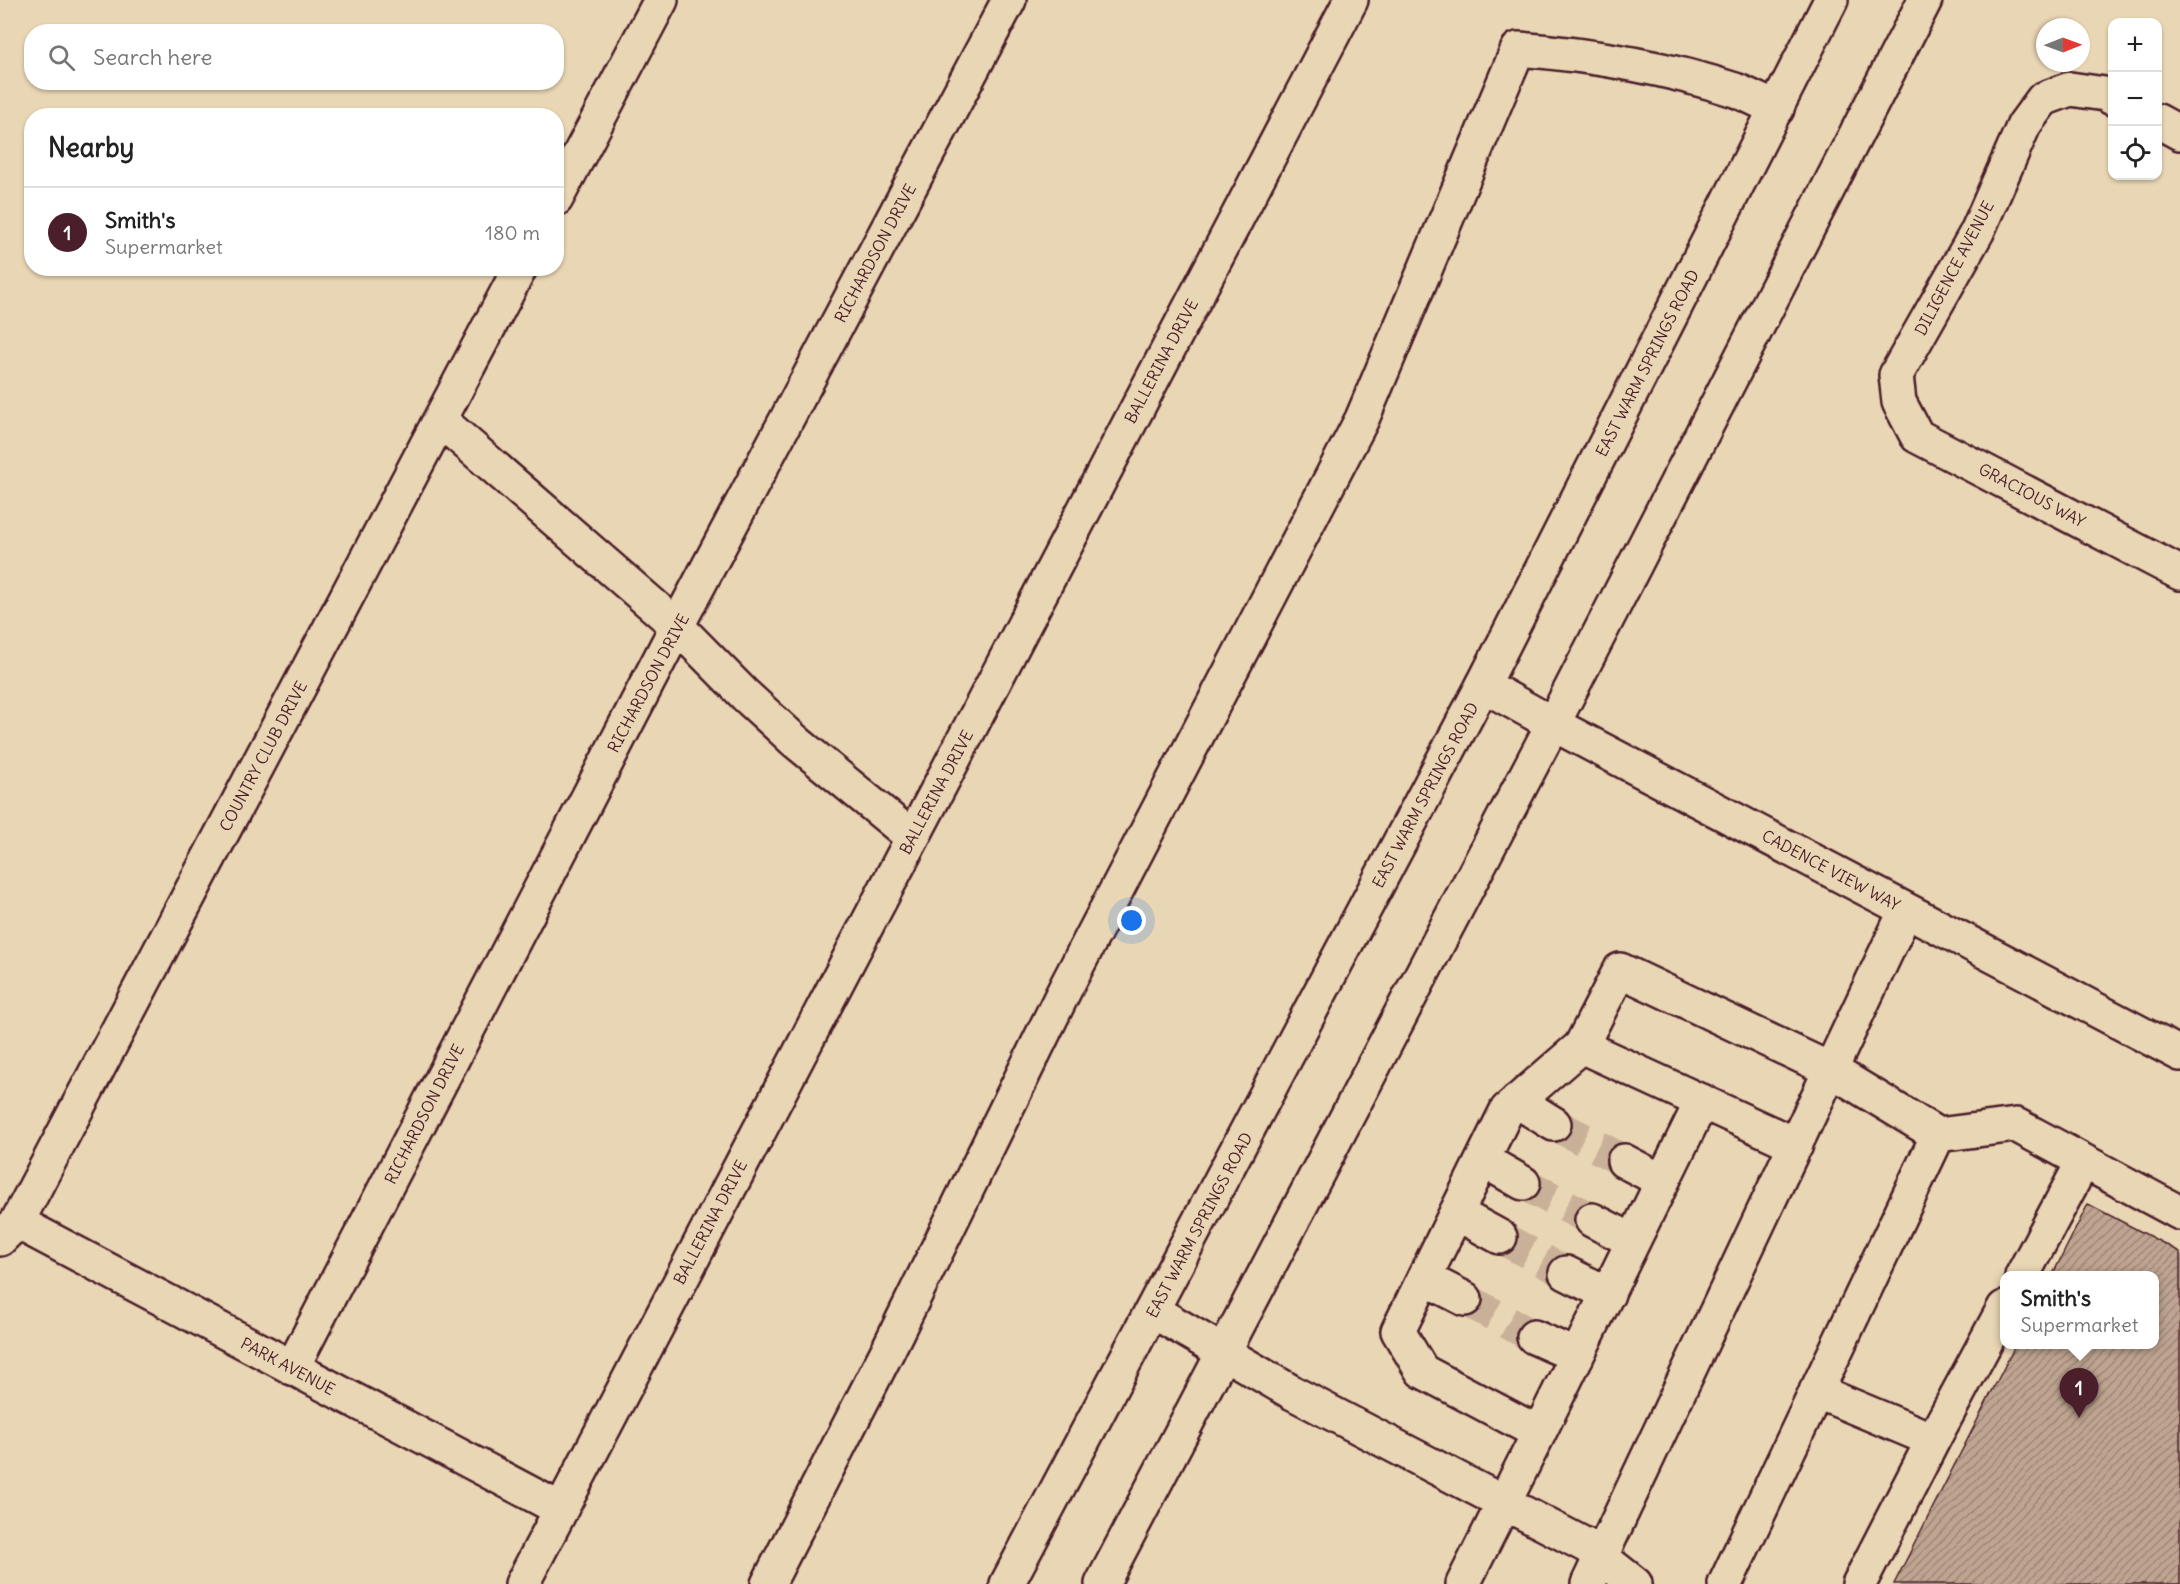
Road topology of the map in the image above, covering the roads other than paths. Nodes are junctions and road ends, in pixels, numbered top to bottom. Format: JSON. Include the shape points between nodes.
{"nodes":[{"id":1,"x":661,"y":0,"type":"edge"},
{"id":2,"x":1009,"y":0,"type":"edge"},
{"id":3,"x":1351,"y":0,"type":"edge"},
{"id":4,"x":1831,"y":0,"type":"edge"},
{"id":5,"x":1925,"y":0,"type":"edge"},
{"id":6,"x":2108,"y":96,"type":"edge"},
{"id":7,"x":1777,"y":109,"type":"junction"},
{"id":8,"x":2162,"y":124,"type":"edge"},
{"id":9,"x":2180,"y":133,"type":"edge"},
{"id":10,"x":564,"y":184,"type":"edge"},
{"id":11,"x":516,"y":276,"type":"edge"},
{"id":12,"x":1899,"y":402,"type":"joint"},
{"id":13,"x":440,"y":420,"type":"junction"},
{"id":14,"x":2180,"y":573,"type":"edge"},
{"id":15,"x":677,"y":626,"type":"junction"},
{"id":16,"x":1483,"y":685,"type":"junction"},
{"id":17,"x":1553,"y":724,"type":"junction"},
{"id":18,"x":912,"y":837,"type":"junction"},
{"id":19,"x":1906,"y":910,"type":"junction"},
{"id":20,"x":1581,"y":1046,"type":"junction"},
{"id":21,"x":2180,"y":1054,"type":"edge"},
{"id":22,"x":1831,"y":1070,"type":"junction"},
{"id":23,"x":1517,"y":1101,"type":"junction"},
{"id":24,"x":1701,"y":1101,"type":"junction"},
{"id":25,"x":1554,"y":1124,"type":"tunnel mouth"},
{"id":26,"x":1938,"y":1135,"type":"junction"},
{"id":27,"x":1796,"y":1145,"type":"junction"},
{"id":28,"x":1483,"y":1160,"type":"junction"},
{"id":29,"x":1624,"y":1161,"type":"tunnel mouth"},
{"id":30,"x":2084,"y":1162,"type":"junction"},
{"id":31,"x":1662,"y":1181,"type":"junction"},
{"id":32,"x":1523,"y":1184,"type":"tunnel mouth"},
{"id":33,"x":1456,"y":1213,"type":"junction"},
{"id":34,"x":2180,"y":1213,"type":"edge"},
{"id":35,"x":1592,"y":1220,"type":"tunnel mouth"},
{"id":36,"x":8,"y":1231,"type":"edge"},
{"id":37,"x":1500,"y":1237,"type":"tunnel mouth"},
{"id":38,"x":1633,"y":1241,"type":"junction"},
{"id":39,"x":2024,"y":1271,"type":"edge"},
{"id":40,"x":1566,"y":1273,"type":"tunnel mouth"},
{"id":41,"x":1424,"y":1278,"type":"junction"},
{"id":42,"x":1608,"y":1294,"type":"junction"},
{"id":43,"x":1465,"y":1299,"type":"tunnel mouth"},
{"id":44,"x":1153,"y":1311,"type":"junction"},
{"id":45,"x":2000,"y":1315,"type":"edge"},
{"id":46,"x":1534,"y":1337,"type":"tunnel mouth"},
{"id":47,"x":1223,"y":1352,"type":"junction"},
{"id":48,"x":1577,"y":1356,"type":"junction"},
{"id":49,"x":292,"y":1368,"type":"junction"},
{"id":50,"x":1816,"y":1391,"type":"junction"},
{"id":51,"x":1539,"y":1433,"type":"junction"},
{"id":52,"x":1933,"y":1440,"type":"junction"},
{"id":53,"x":1504,"y":1503,"type":"junction"},
{"id":54,"x":560,"y":1509,"type":"junction"},
{"id":55,"x":1595,"y":1571,"type":"edge"},
{"id":56,"x":522,"y":1584,"type":"edge"},
{"id":57,"x":768,"y":1584,"type":"edge"},
{"id":58,"x":1008,"y":1584,"type":"edge"},
{"id":59,"x":1102,"y":1584,"type":"edge"},
{"id":60,"x":1463,"y":1584,"type":"edge"},
{"id":61,"x":1635,"y":1584,"type":"edge"},
{"id":62,"x":1725,"y":1584,"type":"edge"},
{"id":63,"x":1859,"y":1584,"type":"edge"}],
"edges":[{"from":1,"to":10,"type":"street"},
{"from":2,"to":15,"type":"street","name":"RICHARDSON DRIVE"},
{"from":3,"to":18,"type":"street","name":"BALLERINA DRIVE"},
{"from":4,"to":7,"type":"street","name":"EAST WARM SPRINGS ROAD"},
{"from":5,"to":17,"type":"street"},
{"from":6,"to":12,"type":"street","name":"DILIGENCE AVENUE","via":[[2070,89],[2043,99],[2024,125],[1977,232],[1896,375]]},
{"from":7,"to":16,"type":"street","name":"EAST WARM SPRINGS ROAD"},
{"from":7,"to":57,"type":"street","via":[[1736,90],[1656,69],[1518,49],[1362,419],[1066,987],[893,1341]]},
{"from":8,"to":9,"type":"street"},
{"from":11,"to":13,"type":"street","name":"COUNTRY CLUB DRIVE"},
{"from":12,"to":14,"type":"street","name":"GRACIOUS WAY","via":[[1917,436]]},
{"from":13,"to":15,"type":"street"},
{"from":13,"to":36,"type":"street","name":"COUNTRY CLUB DRIVE"},
{"from":15,"to":18,"type":"street","via":[[795,741]]},
{"from":15,"to":49,"type":"street","name":"RICHARDSON DRIVE"},
{"from":16,"to":17,"type":"street","name":"CADENCE VIEW WAY"},
{"from":16,"to":44,"type":"street","name":"EAST WARM SPRINGS ROAD"},
{"from":17,"to":19,"type":"street","name":"CADENCE VIEW WAY"},
{"from":17,"to":47,"type":"street"},
{"from":18,"to":54,"type":"street","name":"BALLERINA DRIVE"},
{"from":19,"to":21,"type":"street","name":"CADENCE VIEW WAY"},
{"from":19,"to":22,"type":"street"},
{"from":20,"to":22,"type":"street","via":[[1620,970]]},
{"from":20,"to":23,"type":"street"},
{"from":20,"to":24,"type":"street"},
{"from":22,"to":26,"type":"street"},
{"from":22,"to":27,"type":"street"},
{"from":23,"to":25,"type":"street"},
{"from":23,"to":28,"type":"street","via":[[1507,1110]]},
{"from":24,"to":27,"type":"street"},
{"from":24,"to":31,"type":"street"},
{"from":26,"to":30,"type":"street","via":[[2016,1125]]},
{"from":26,"to":50,"type":"street"},
{"from":27,"to":55,"type":"street"},
{"from":28,"to":32,"type":"street"},
{"from":28,"to":33,"type":"street"},
{"from":29,"to":31,"type":"street"},
{"from":30,"to":34,"type":"street"},
{"from":30,"to":39,"type":"street"},
{"from":31,"to":38,"type":"street"},
{"from":33,"to":37,"type":"street"},
{"from":33,"to":41,"type":"street"},
{"from":35,"to":38,"type":"street"},
{"from":36,"to":49,"type":"street","name":"PARK AVENUE"},
{"from":38,"to":42,"type":"street"},
{"from":40,"to":42,"type":"street"},
{"from":41,"to":43,"type":"street"},
{"from":41,"to":51,"type":"street","via":[[1398,1331],[1422,1371]]},
{"from":42,"to":48,"type":"street"},
{"from":44,"to":47,"type":"street"},
{"from":44,"to":58,"type":"street","name":"EAST WARM SPRINGS ROAD"},
{"from":45,"to":52,"type":"street"},
{"from":46,"to":48,"type":"street"},
{"from":47,"to":53,"type":"street"},
{"from":47,"to":59,"type":"street"},
{"from":48,"to":51,"type":"street"},
{"from":49,"to":54,"type":"street","name":"PARK AVENUE"},
{"from":50,"to":52,"type":"street"},
{"from":50,"to":62,"type":"street"},
{"from":51,"to":53,"type":"street"},
{"from":52,"to":63,"type":"street"},
{"from":53,"to":55,"type":"street","via":[[1587,1546]]},
{"from":53,"to":60,"type":"street"},
{"from":54,"to":56,"type":"street","name":"BALLERINA DRIVE"},
{"from":55,"to":61,"type":"street"}]}
